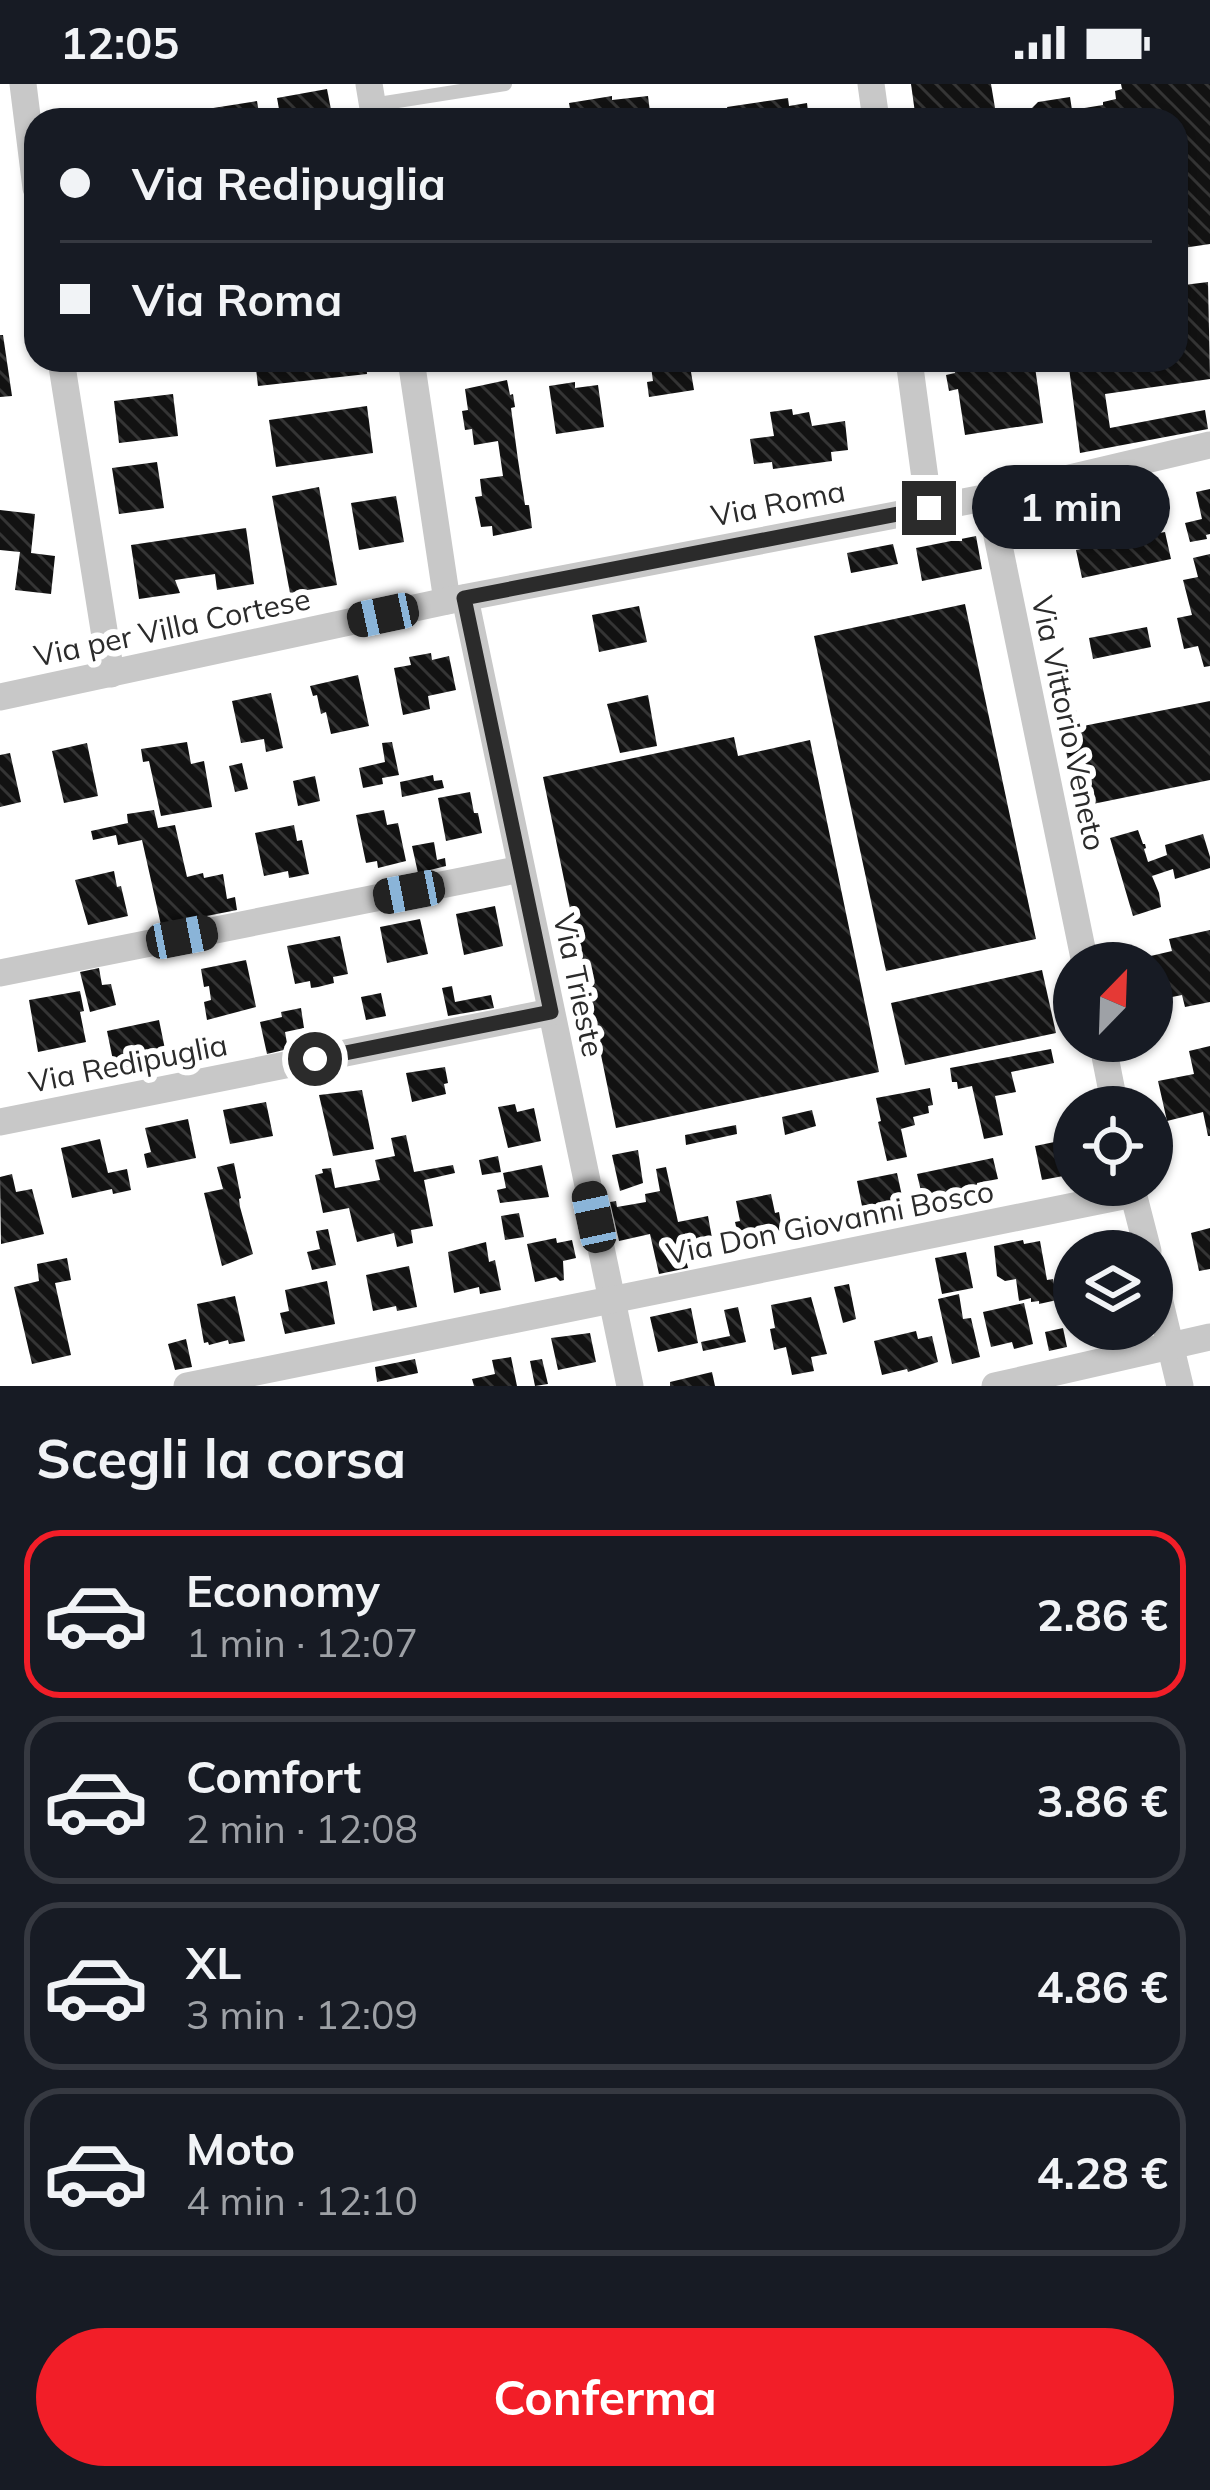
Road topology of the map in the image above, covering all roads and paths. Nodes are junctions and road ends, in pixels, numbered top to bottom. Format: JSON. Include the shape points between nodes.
{"nodes":[{"id":1,"x":505,"y":84,"type":"edge"},
{"id":2,"x":372,"y":103,"type":"edge"},
{"id":3,"x":63,"y":372,"type":"edge"},
{"id":4,"x":413,"y":372,"type":"edge"},
{"id":5,"x":911,"y":372,"type":"edge"},
{"id":6,"x":1210,"y":445,"type":"edge"},
{"id":7,"x":989,"y":496,"type":"junction"},
{"id":8,"x":929,"y":508,"type":"junction"},
{"id":9,"x":447,"y":602,"type":"junction"},
{"id":10,"x":111,"y":674,"type":"junction"},
{"id":11,"x":0,"y":697,"type":"edge"},
{"id":12,"x":521,"y":869,"type":"junction"},
{"id":13,"x":1081,"y":942,"type":"edge"},
{"id":14,"x":0,"y":973,"type":"edge"},
{"id":15,"x":551,"y":1012,"type":"junction"},
{"id":16,"x":0,"y":1122,"type":"edge"},
{"id":17,"x":1056,"y":1206,"type":"edge"},
{"id":18,"x":612,"y":1299,"type":"junction"},
{"id":19,"x":1210,"y":1337,"type":"edge"},
{"id":20,"x":1173,"y":1346,"type":"edge"},
{"id":21,"x":1154,"y":1350,"type":"edge"},
{"id":22,"x":1173,"y":1350,"type":"edge"},
{"id":23,"x":187,"y":1386,"type":"edge"},
{"id":24,"x":630,"y":1386,"type":"edge"},
{"id":25,"x":994,"y":1386,"type":"edge"},
{"id":26,"x":1180,"y":1386,"type":"edge"}],
"edges":[{"from":1,"to":2,"type":"lane"},
{"from":3,"to":10,"type":"street"},
{"from":4,"to":9,"type":"street","name":"Via Trieste"},
{"from":5,"to":8,"type":"street"},
{"from":6,"to":7,"type":"street","name":"Via Roma"},
{"from":7,"to":8,"type":"street","name":"Via Roma"},
{"from":7,"to":13,"type":"street","name":"Via Vittorio Veneto"},
{"from":8,"to":9,"type":"street","name":"Via Roma"},
{"from":9,"to":10,"type":"street","name":"Via per Villa Cortese"},
{"from":9,"to":12,"type":"street","name":"Via Trieste"},
{"from":10,"to":11,"type":"street","name":"Via per Villa Cortese"},
{"from":12,"to":14,"type":"street"},
{"from":12,"to":15,"type":"street","name":"Via Trieste"},
{"from":15,"to":16,"type":"street","name":"Via Redipuglia"},
{"from":15,"to":18,"type":"street","name":"Via Trieste"},
{"from":17,"to":18,"type":"street","name":"Via Don Giovanni Bosco"},
{"from":18,"to":23,"type":"street","name":"Via Don Giovanni Bosco"},
{"from":18,"to":24,"type":"street","name":"Via Trieste"},
{"from":19,"to":20,"type":"street"},
{"from":21,"to":25,"type":"street"},
{"from":22,"to":26,"type":"street"}]}
